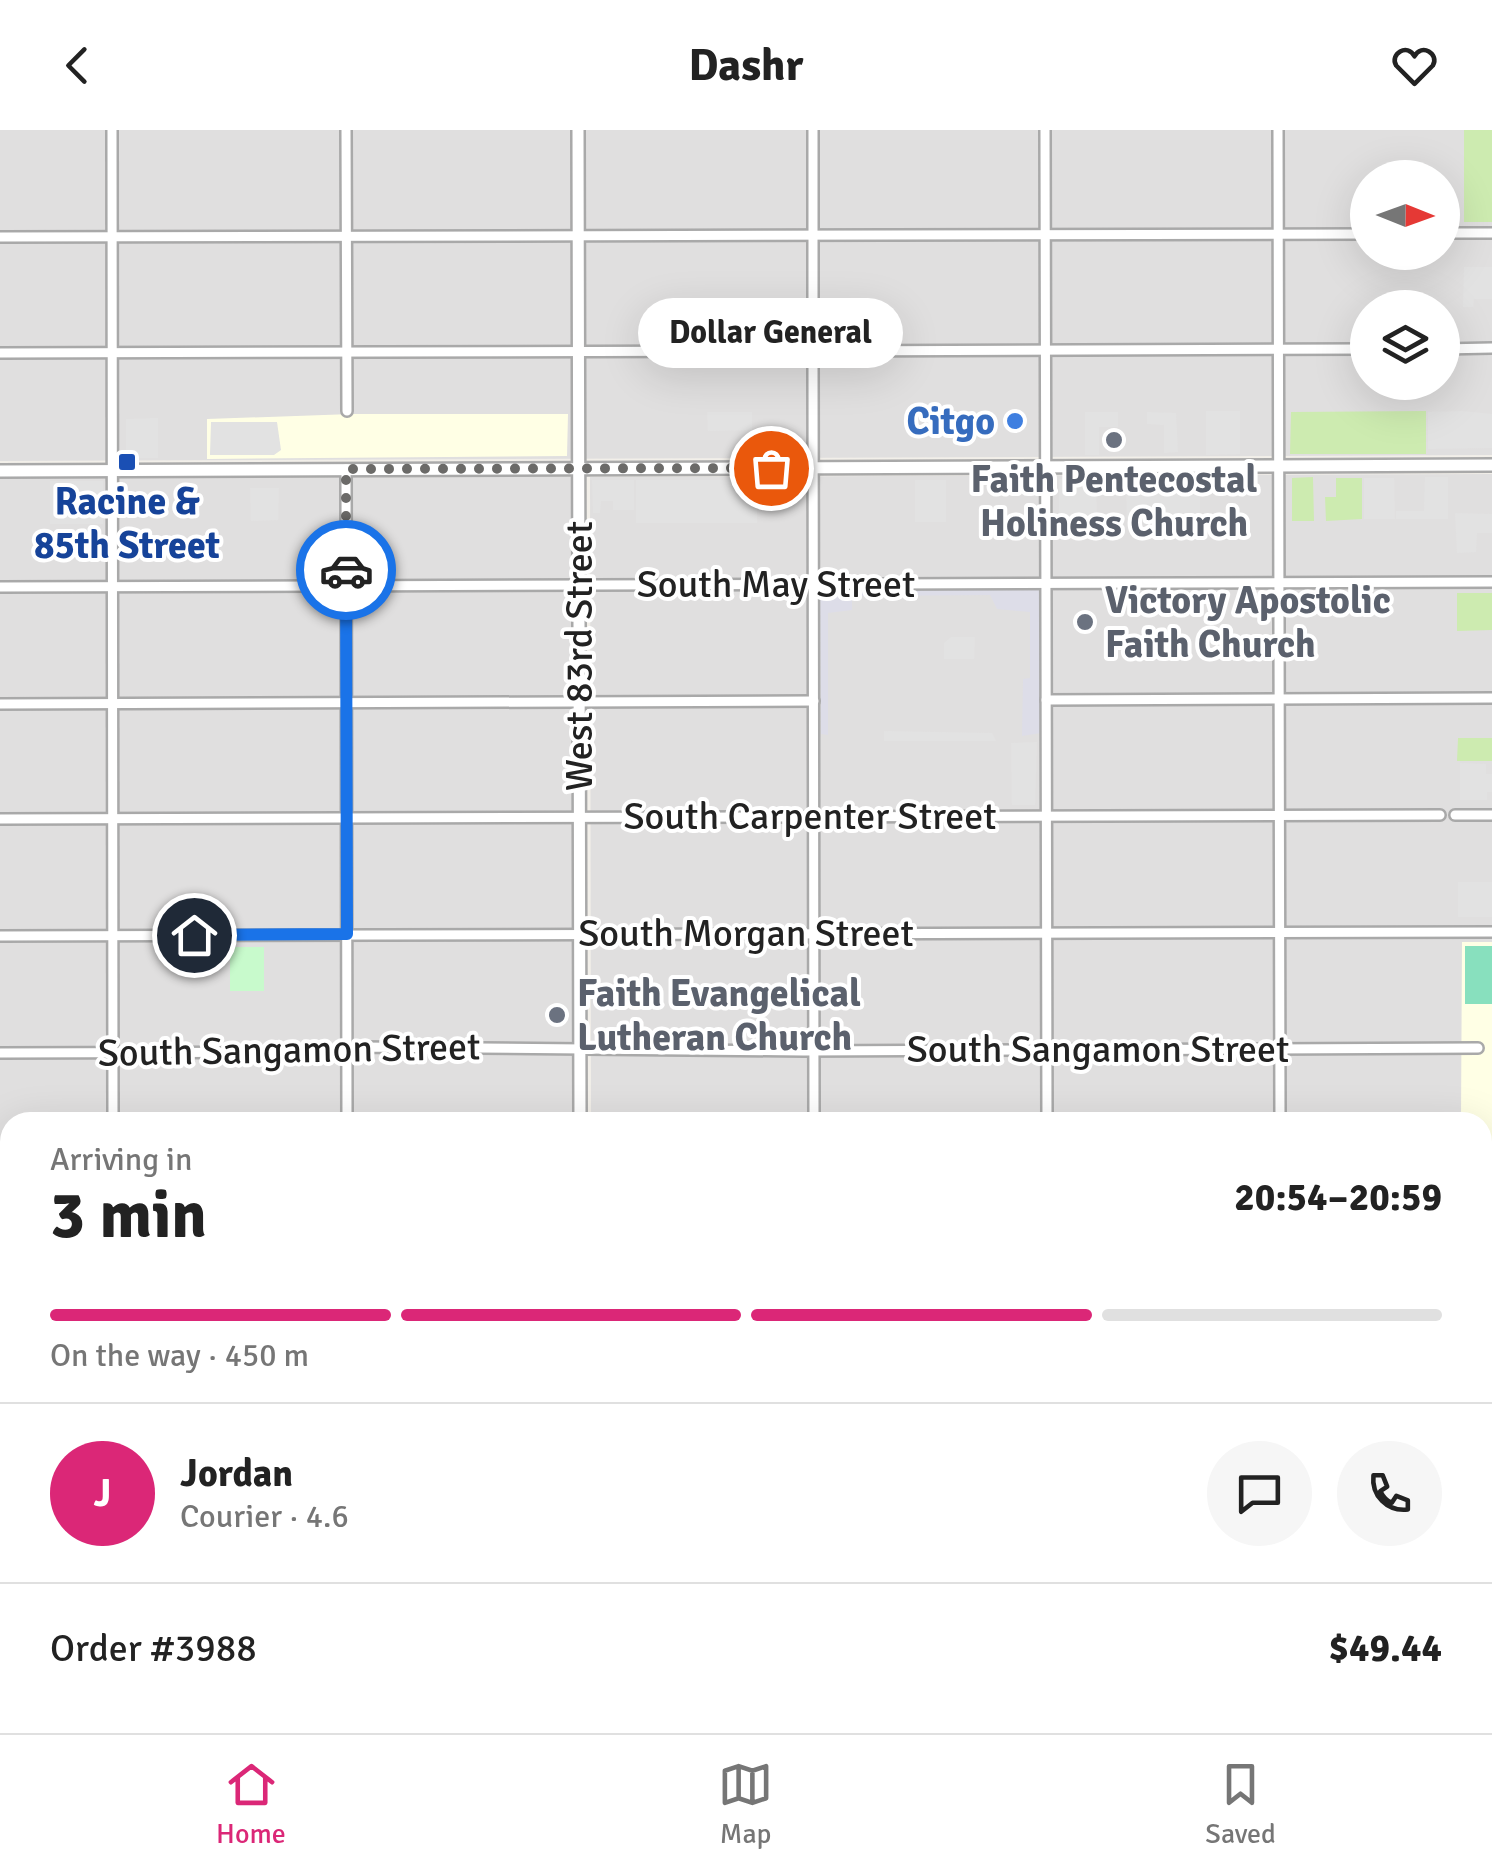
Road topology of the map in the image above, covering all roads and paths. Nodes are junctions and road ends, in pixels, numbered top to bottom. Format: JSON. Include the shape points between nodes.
{"nodes":[{"id":1,"x":112,"y":130,"type":"edge"},
{"id":2,"x":346,"y":130,"type":"edge"},
{"id":3,"x":578,"y":130,"type":"edge"},
{"id":4,"x":813,"y":130,"type":"edge"},
{"id":5,"x":1045,"y":130,"type":"edge"},
{"id":6,"x":1278,"y":130,"type":"edge"},
{"id":7,"x":1460,"y":233,"type":"edge"},
{"id":8,"x":1492,"y":233,"type":"edge"},
{"id":9,"x":1045,"y":234,"type":"junction"},
{"id":10,"x":1278,"y":234,"type":"junction"},
{"id":11,"x":1350,"y":234,"type":"edge"},
{"id":12,"x":813,"y":235,"type":"junction"},
{"id":13,"x":346,"y":236,"type":"junction"},
{"id":14,"x":578,"y":236,"type":"junction"},
{"id":15,"x":0,"y":237,"type":"edge"},
{"id":16,"x":114,"y":237,"type":"junction"},
{"id":17,"x":1460,"y":348,"type":"edge"},
{"id":18,"x":1492,"y":348,"type":"edge"},
{"id":19,"x":1279,"y":349,"type":"junction"},
{"id":20,"x":1350,"y":349,"type":"edge"},
{"id":21,"x":1045,"y":350,"type":"junction"},
{"id":22,"x":578,"y":351,"type":"junction"},
{"id":23,"x":813,"y":351,"type":"junction"},
{"id":24,"x":346,"y":352,"type":"junction"},
{"id":25,"x":0,"y":353,"type":"edge"},
{"id":26,"x":114,"y":353,"type":"junction"},
{"id":27,"x":347,"y":411,"type":"dead end"},
{"id":28,"x":1492,"y":465,"type":"edge"},
{"id":29,"x":1279,"y":466,"type":"junction"},
{"id":30,"x":578,"y":468,"type":"junction"},
{"id":31,"x":813,"y":468,"type":"junction"},
{"id":32,"x":1046,"y":468,"type":"junction"},
{"id":33,"x":346,"y":469,"type":"junction"},
{"id":34,"x":0,"y":470,"type":"edge"},
{"id":35,"x":114,"y":470,"type":"junction"},
{"id":36,"x":1492,"y":582,"type":"edge"},
{"id":37,"x":1279,"y":583,"type":"junction"},
{"id":38,"x":814,"y":584,"type":"junction"},
{"id":39,"x":1046,"y":584,"type":"junction"},
{"id":40,"x":346,"y":585,"type":"junction"},
{"id":41,"x":579,"y":585,"type":"junction"},
{"id":42,"x":0,"y":587,"type":"edge"},
{"id":43,"x":114,"y":588,"type":"junction"},
{"id":44,"x":1492,"y":698,"type":"edge"},
{"id":45,"x":1279,"y":699,"type":"junction"},
{"id":46,"x":814,"y":700,"type":"junction"},
{"id":47,"x":1046,"y":700,"type":"junction"},
{"id":48,"x":346,"y":702,"type":"junction"},
{"id":49,"x":579,"y":702,"type":"junction"},
{"id":50,"x":114,"y":703,"type":"junction"},
{"id":51,"x":0,"y":704,"type":"edge"},
{"id":52,"x":1280,"y":814,"type":"junction"},
{"id":53,"x":1046,"y":815,"type":"junction"},
{"id":54,"x":1440,"y":815,"type":"dead end"},
{"id":55,"x":1492,"y":815,"type":"edge"},
{"id":56,"x":814,"y":816,"type":"junction"},
{"id":57,"x":1454,"y":816,"type":"dead end"},
{"id":58,"x":579,"y":817,"type":"junction"},
{"id":59,"x":346,"y":818,"type":"junction"},
{"id":60,"x":0,"y":819,"type":"edge"},
{"id":61,"x":114,"y":819,"type":"junction"},
{"id":62,"x":1046,"y":932,"type":"junction"},
{"id":63,"x":1280,"y":932,"type":"junction"},
{"id":64,"x":1492,"y":932,"type":"edge"},
{"id":65,"x":814,"y":933,"type":"junction"},
{"id":66,"x":347,"y":934,"type":"junction"},
{"id":67,"x":580,"y":934,"type":"junction"},
{"id":68,"x":0,"y":936,"type":"edge"},
{"id":69,"x":113,"y":936,"type":"junction"},
{"id":70,"x":580,"y":1048,"type":"junction"},
{"id":71,"x":1280,"y":1048,"type":"junction"},
{"id":72,"x":1478,"y":1048,"type":"dead end"},
{"id":73,"x":347,"y":1050,"type":"junction"},
{"id":74,"x":1047,"y":1050,"type":"junction"},
{"id":75,"x":814,"y":1051,"type":"junction"},
{"id":76,"x":0,"y":1053,"type":"edge"},
{"id":77,"x":113,"y":1053,"type":"junction"},
{"id":78,"x":113,"y":1112,"type":"edge"},
{"id":79,"x":347,"y":1112,"type":"edge"},
{"id":80,"x":580,"y":1112,"type":"edge"},
{"id":81,"x":814,"y":1112,"type":"edge"},
{"id":82,"x":1047,"y":1112,"type":"edge"},
{"id":83,"x":1280,"y":1112,"type":"edge"}],
"edges":[{"from":1,"to":16,"type":"street"},
{"from":2,"to":13,"type":"street"},
{"from":3,"to":14,"type":"street","name":"West 83rd Street"},
{"from":4,"to":12,"type":"street"},
{"from":5,"to":9,"type":"street"},
{"from":6,"to":10,"type":"street"},
{"from":7,"to":8,"type":"street"},
{"from":9,"to":10,"type":"street"},
{"from":9,"to":12,"type":"street"},
{"from":9,"to":21,"type":"street"},
{"from":10,"to":11,"type":"street"},
{"from":10,"to":19,"type":"street"},
{"from":12,"to":14,"type":"street"},
{"from":12,"to":23,"type":"street"},
{"from":13,"to":14,"type":"street"},
{"from":13,"to":16,"type":"street"},
{"from":13,"to":24,"type":"street"},
{"from":14,"to":22,"type":"street","name":"West 83rd Street"},
{"from":15,"to":16,"type":"street"},
{"from":16,"to":26,"type":"street"},
{"from":17,"to":18,"type":"street"},
{"from":19,"to":20,"type":"street"},
{"from":19,"to":21,"type":"street"},
{"from":19,"to":29,"type":"street"},
{"from":21,"to":23,"type":"street"},
{"from":21,"to":32,"type":"street"},
{"from":22,"to":23,"type":"street"},
{"from":22,"to":24,"type":"street"},
{"from":22,"to":30,"type":"street","name":"West 83rd Street"},
{"from":23,"to":31,"type":"street"},
{"from":24,"to":26,"type":"street"},
{"from":24,"to":27,"type":"street"},
{"from":25,"to":26,"type":"street"},
{"from":26,"to":35,"type":"street"},
{"from":28,"to":29,"type":"street"},
{"from":29,"to":32,"type":"street"},
{"from":29,"to":37,"type":"street"},
{"from":30,"to":31,"type":"street"},
{"from":30,"to":33,"type":"street"},
{"from":30,"to":41,"type":"street","name":"West 83rd Street"},
{"from":31,"to":32,"type":"street"},
{"from":31,"to":38,"type":"street"},
{"from":32,"to":39,"type":"street"},
{"from":33,"to":35,"type":"street"},
{"from":33,"to":40,"type":"street"},
{"from":34,"to":35,"type":"street"},
{"from":35,"to":43,"type":"street"},
{"from":36,"to":37,"type":"street","name":"South May Street"},
{"from":37,"to":39,"type":"street","name":"South May Street"},
{"from":37,"to":45,"type":"street"},
{"from":38,"to":39,"type":"street","name":"South May Street"},
{"from":38,"to":41,"type":"street","name":"South May Street"},
{"from":38,"to":46,"type":"street"},
{"from":39,"to":47,"type":"street"},
{"from":40,"to":41,"type":"street","name":"South May Street"},
{"from":40,"to":43,"type":"street","name":"South May Street"},
{"from":40,"to":48,"type":"street"},
{"from":41,"to":49,"type":"street","name":"West 83rd Street"},
{"from":42,"to":43,"type":"street","name":"South May Street"},
{"from":43,"to":50,"type":"street"},
{"from":44,"to":45,"type":"street"},
{"from":45,"to":47,"type":"street"},
{"from":45,"to":52,"type":"street"},
{"from":46,"to":49,"type":"street"},
{"from":46,"to":56,"type":"street"},
{"from":47,"to":53,"type":"street"},
{"from":48,"to":49,"type":"street"},
{"from":48,"to":50,"type":"street"},
{"from":48,"to":59,"type":"street"},
{"from":49,"to":58,"type":"street","name":"West 83rd Street"},
{"from":50,"to":51,"type":"street"},
{"from":50,"to":61,"type":"street"},
{"from":52,"to":53,"type":"street","name":"South Carpenter Street"},
{"from":52,"to":54,"type":"street","name":"South Carpenter Street"},
{"from":52,"to":63,"type":"street"},
{"from":53,"to":56,"type":"street","name":"South Carpenter Street"},
{"from":53,"to":62,"type":"street"},
{"from":55,"to":57,"type":"street"},
{"from":56,"to":58,"type":"street","name":"South Carpenter Street"},
{"from":56,"to":65,"type":"street"},
{"from":58,"to":59,"type":"street","name":"South Carpenter Street"},
{"from":58,"to":67,"type":"street","name":"West 83rd Street"},
{"from":59,"to":61,"type":"street","name":"South Carpenter Street"},
{"from":59,"to":66,"type":"street"},
{"from":60,"to":61,"type":"street","name":"South Carpenter Street"},
{"from":61,"to":69,"type":"street"},
{"from":62,"to":63,"type":"street","name":"South Morgan Street"},
{"from":62,"to":65,"type":"street","name":"South Morgan Street"},
{"from":62,"to":74,"type":"street"},
{"from":63,"to":64,"type":"street","name":"South Morgan Street"},
{"from":63,"to":71,"type":"street"},
{"from":65,"to":67,"type":"street","name":"South Morgan Street"},
{"from":65,"to":75,"type":"street"},
{"from":66,"to":67,"type":"street","name":"South Morgan Street"},
{"from":66,"to":69,"type":"street","name":"South Morgan Street"},
{"from":66,"to":73,"type":"street"},
{"from":67,"to":70,"type":"street","name":"West 83rd Street"},
{"from":68,"to":69,"type":"street","name":"South Morgan Street"},
{"from":69,"to":77,"type":"street"},
{"from":70,"to":73,"type":"street","name":"South Sangamon Street"},
{"from":70,"to":75,"type":"street","name":"South Sangamon Street"},
{"from":70,"to":80,"type":"street","name":"West 83rd Street"},
{"from":71,"to":72,"type":"street","name":"South Sangamon Street"},
{"from":71,"to":74,"type":"street","name":"South Sangamon Street"},
{"from":71,"to":83,"type":"street"},
{"from":73,"to":77,"type":"street","name":"South Sangamon Street"},
{"from":73,"to":79,"type":"street"},
{"from":74,"to":75,"type":"street","name":"South Sangamon Street"},
{"from":74,"to":82,"type":"street"},
{"from":75,"to":81,"type":"street"},
{"from":76,"to":77,"type":"street","name":"South Sangamon Street"},
{"from":77,"to":78,"type":"street"}]}
